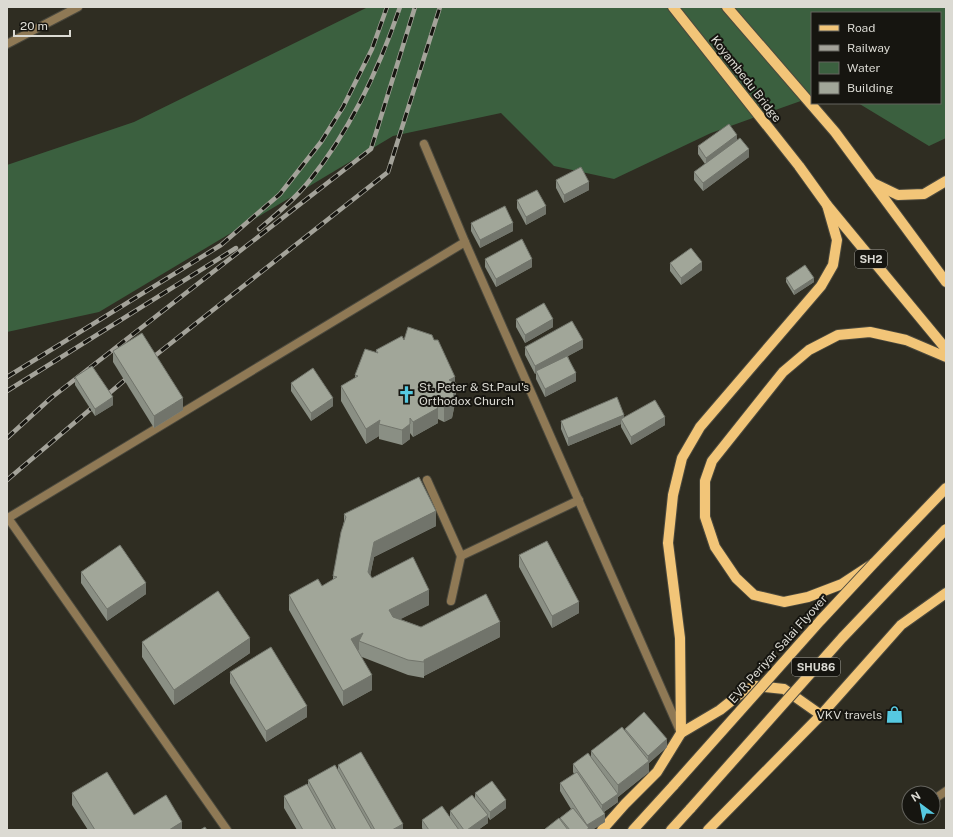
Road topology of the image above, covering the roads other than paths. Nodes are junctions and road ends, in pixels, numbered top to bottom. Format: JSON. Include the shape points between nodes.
{"nodes":[{"id":1,"x":78,"y":7,"type":"edge"},
{"id":2,"x":673,"y":7,"type":"edge"},
{"id":3,"x":727,"y":7,"type":"edge"},
{"id":4,"x":7,"y":44,"type":"edge"},
{"id":5,"x":424,"y":144,"type":"dead end"},
{"id":6,"x":946,"y":180,"type":"edge"},
{"id":7,"x":872,"y":182,"type":"junction"},
{"id":8,"x":827,"y":205,"type":"junction"},
{"id":9,"x":465,"y":242,"type":"junction"},
{"id":10,"x":946,"y":282,"type":"edge"},
{"id":11,"x":946,"y":349,"type":"edge"},
{"id":12,"x":946,"y":357,"type":"edge"},
{"id":13,"x":427,"y":480,"type":"dead end"},
{"id":14,"x":946,"y":488,"type":"edge"},
{"id":15,"x":579,"y":500,"type":"junction"},
{"id":16,"x":946,"y":529,"type":"edge"},
{"id":17,"x":461,"y":556,"type":"junction"},
{"id":18,"x":874,"y":563,"type":"junction"},
{"id":19,"x":946,"y":593,"type":"edge"},
{"id":20,"x":451,"y":601,"type":"dead end"},
{"id":21,"x":820,"y":715,"type":"junction"},
{"id":22,"x":681,"y":733,"type":"junction"},
{"id":23,"x":226,"y":830,"type":"edge"},
{"id":24,"x":602,"y":830,"type":"edge"},
{"id":25,"x":633,"y":830,"type":"edge"},
{"id":26,"x":671,"y":830,"type":"edge"},
{"id":27,"x":708,"y":830,"type":"edge"}],
"edges":[{"from":1,"to":4,"type":"street"},
{"from":2,"to":8,"type":"main road","name":"Koyambedu Bridge","number":"SH2"},
{"from":3,"to":7,"type":"main road","via":[[835,132]]},
{"from":5,"to":9,"type":"street"},
{"from":6,"to":7,"type":"main road","via":[[924,194],[898,195]]},
{"from":7,"to":10,"type":"main road"},
{"from":8,"to":11,"type":"main road","number":"SH2"},
{"from":8,"to":22,"type":"main road","via":[[838,240],[833,265],[821,286],[700,427],[682,458],[673,495],[668,543],[680,638]]},
{"from":9,"to":15,"type":"street"},
{"from":9,"to":23,"type":"street","via":[[8,518]]},
{"from":12,"to":18,"type":"main road","bridge":true,"via":[[906,340],[870,332],[838,335],[809,350],[783,372],[712,461],[705,481],[705,517],[715,547],[736,578],[754,595],[784,602],[808,597],[842,584]]},
{"from":13,"to":17,"type":"street"},
{"from":14,"to":18,"type":"main road","name":"EVR Periyar Salai Flyover","number":"SHU86"},
{"from":15,"to":17,"type":"street"},
{"from":15,"to":22,"type":"street"},
{"from":16,"to":26,"type":"main road","number":"SHU86","bridge":true,"via":[[842,638]]},
{"from":17,"to":20,"type":"street"},
{"from":18,"to":25,"type":"main road","name":"EVR Periyar Salai Flyover","number":"SHU86","bridge":true},
{"from":19,"to":21,"type":"main road","via":[[901,626]]},
{"from":21,"to":22,"type":"main road","via":[[784,689],[756,686],[745,690],[720,710]]},
{"from":21,"to":27,"type":"main road"},
{"from":22,"to":24,"type":"main road","via":[[657,772]]}]}
